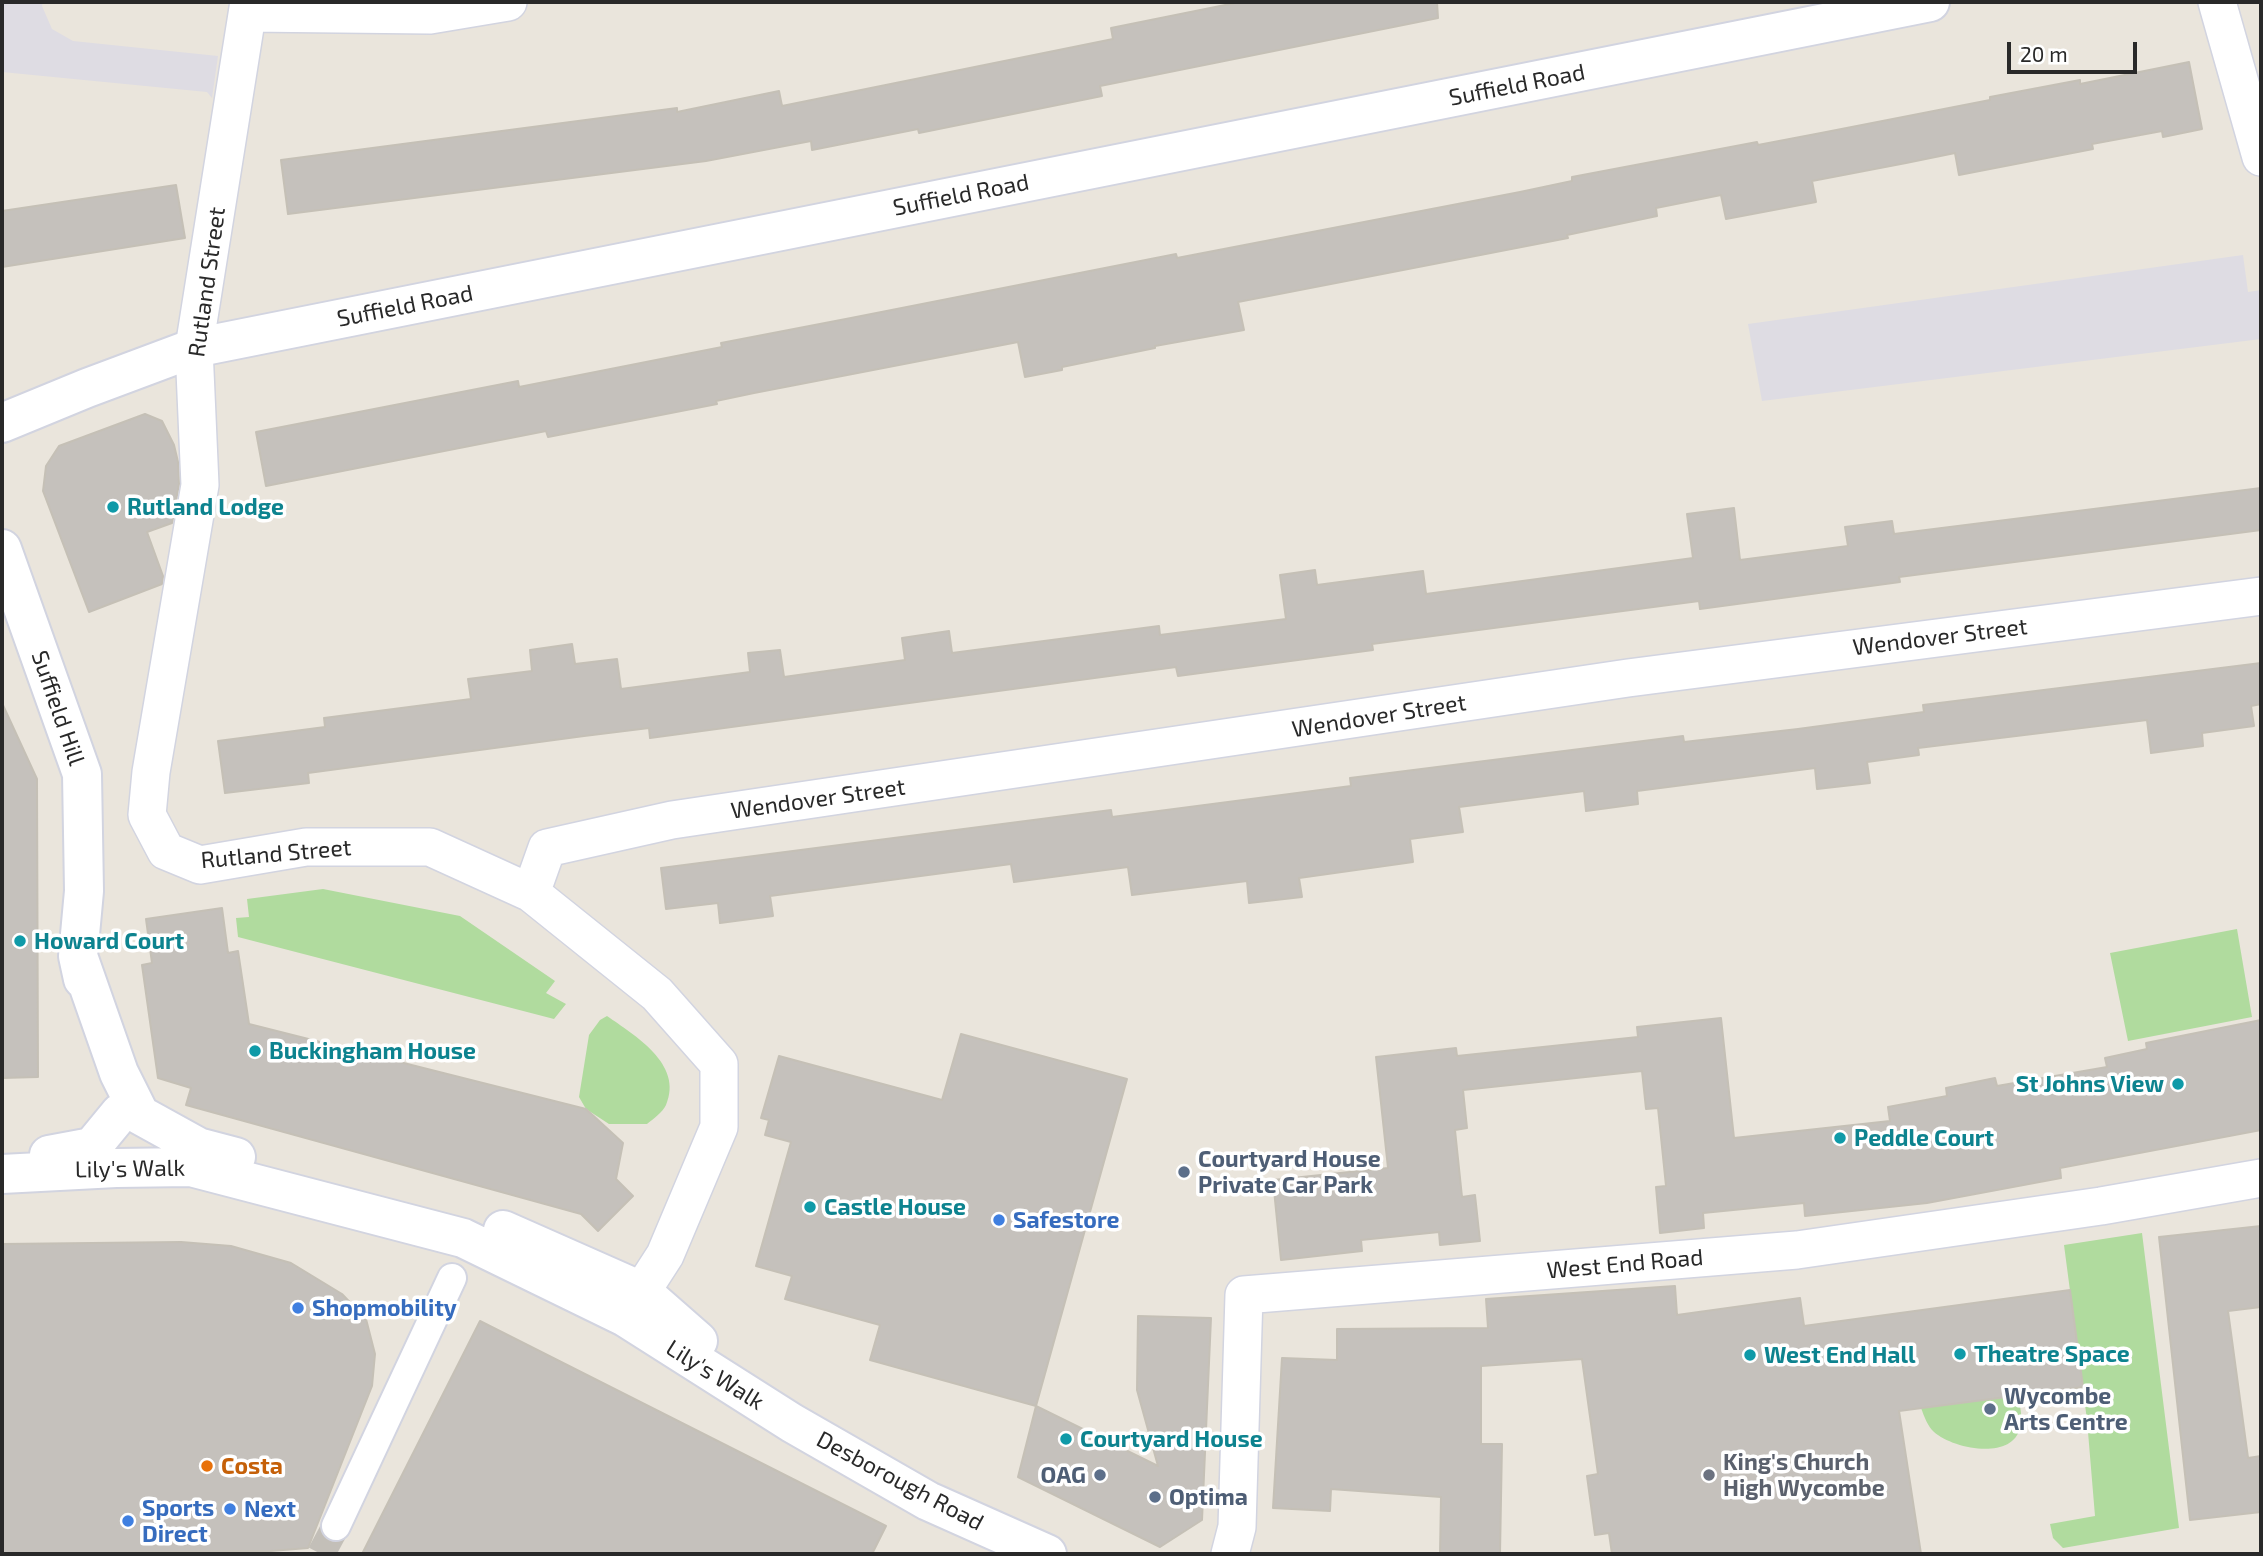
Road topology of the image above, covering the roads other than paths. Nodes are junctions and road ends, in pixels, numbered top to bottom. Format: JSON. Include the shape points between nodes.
{"nodes":[{"id":1,"x":508,"y":2,"type":"edge"},
{"id":2,"x":1930,"y":2,"type":"edge"},
{"id":3,"x":2217,"y":2,"type":"edge"},
{"id":4,"x":248,"y":7,"type":"edge"},
{"id":5,"x":2261,"y":157,"type":"edge"},
{"id":6,"x":194,"y":348,"type":"junction"},
{"id":7,"x":2,"y":423,"type":"edge"},
{"id":8,"x":2,"y":549,"type":"edge"},
{"id":9,"x":2261,"y":596,"type":"edge"},
{"id":10,"x":531,"y":893,"type":"junction"},
{"id":11,"x":78,"y":956,"type":"junction"},
{"id":12,"x":121,"y":1113,"type":"junction"},
{"id":13,"x":195,"y":1157,"type":"junction"},
{"id":14,"x":2,"y":1163,"type":"edge"},
{"id":15,"x":2,"y":1174,"type":"edge"},
{"id":16,"x":2261,"y":1178,"type":"edge"},
{"id":17,"x":452,"y":1279,"type":"dead end"},
{"id":18,"x":633,"y":1304,"type":"junction"},
{"id":19,"x":792,"y":1423,"type":"joint"},
{"id":20,"x":335,"y":1526,"type":"tunnel mouth"},
{"id":21,"x":1047,"y":1554,"type":"edge"},
{"id":22,"x":1230,"y":1554,"type":"edge"}],
"edges":[{"from":1,"to":4,"type":"street","via":[[429,15]]},
{"from":2,"to":6,"type":"street","name":"Suffield Road"},
{"from":3,"to":5,"type":"street"},
{"from":4,"to":6,"type":"street","name":"Rutland Street"},
{"from":6,"to":7,"type":"street","name":"Suffield Road"},
{"from":6,"to":10,"type":"street","name":"Rutland Street","via":[[200,485],[147,815],[166,851],[200,865],[306,847],[430,847]]},
{"from":8,"to":11,"type":"street","name":"Suffield Hill","via":[[82,774],[83,891]]},
{"from":9,"to":10,"type":"street","name":"Wendover Street","via":[[1615,680],[672,820],[547,848]]},
{"from":10,"to":18,"type":"street","name":"Rutland Street","via":[[657,994],[719,1064],[719,1127],[664,1255]]},
{"from":11,"to":12,"type":"street","name":"Suffield Hill","via":[[103,1082]]},
{"from":11,"to":13,"type":"street","name":"Suffield Hill","via":[[119,1073],[140,1115]]},
{"from":12,"to":13,"type":"street","name":"Suffield Hill","via":[[148,1139]]},
{"from":12,"to":14,"type":"street","name":"Lily's Walk","via":[[92,1147]]},
{"from":13,"to":15,"type":"street","name":"Lily's Walk","via":[[116,1168]]},
{"from":13,"to":18,"type":"street","name":"Lily's Walk","via":[[471,1217]]},
{"from":16,"to":22,"type":"street","name":"West End Road","via":[[1797,1250],[1244,1294],[1237,1527]]},
{"from":17,"to":20,"type":"street"},
{"from":18,"to":19,"type":"street","name":"Lily's Walk"},
{"from":19,"to":21,"type":"street","name":"Desborough Road","via":[[928,1501]]}]}
